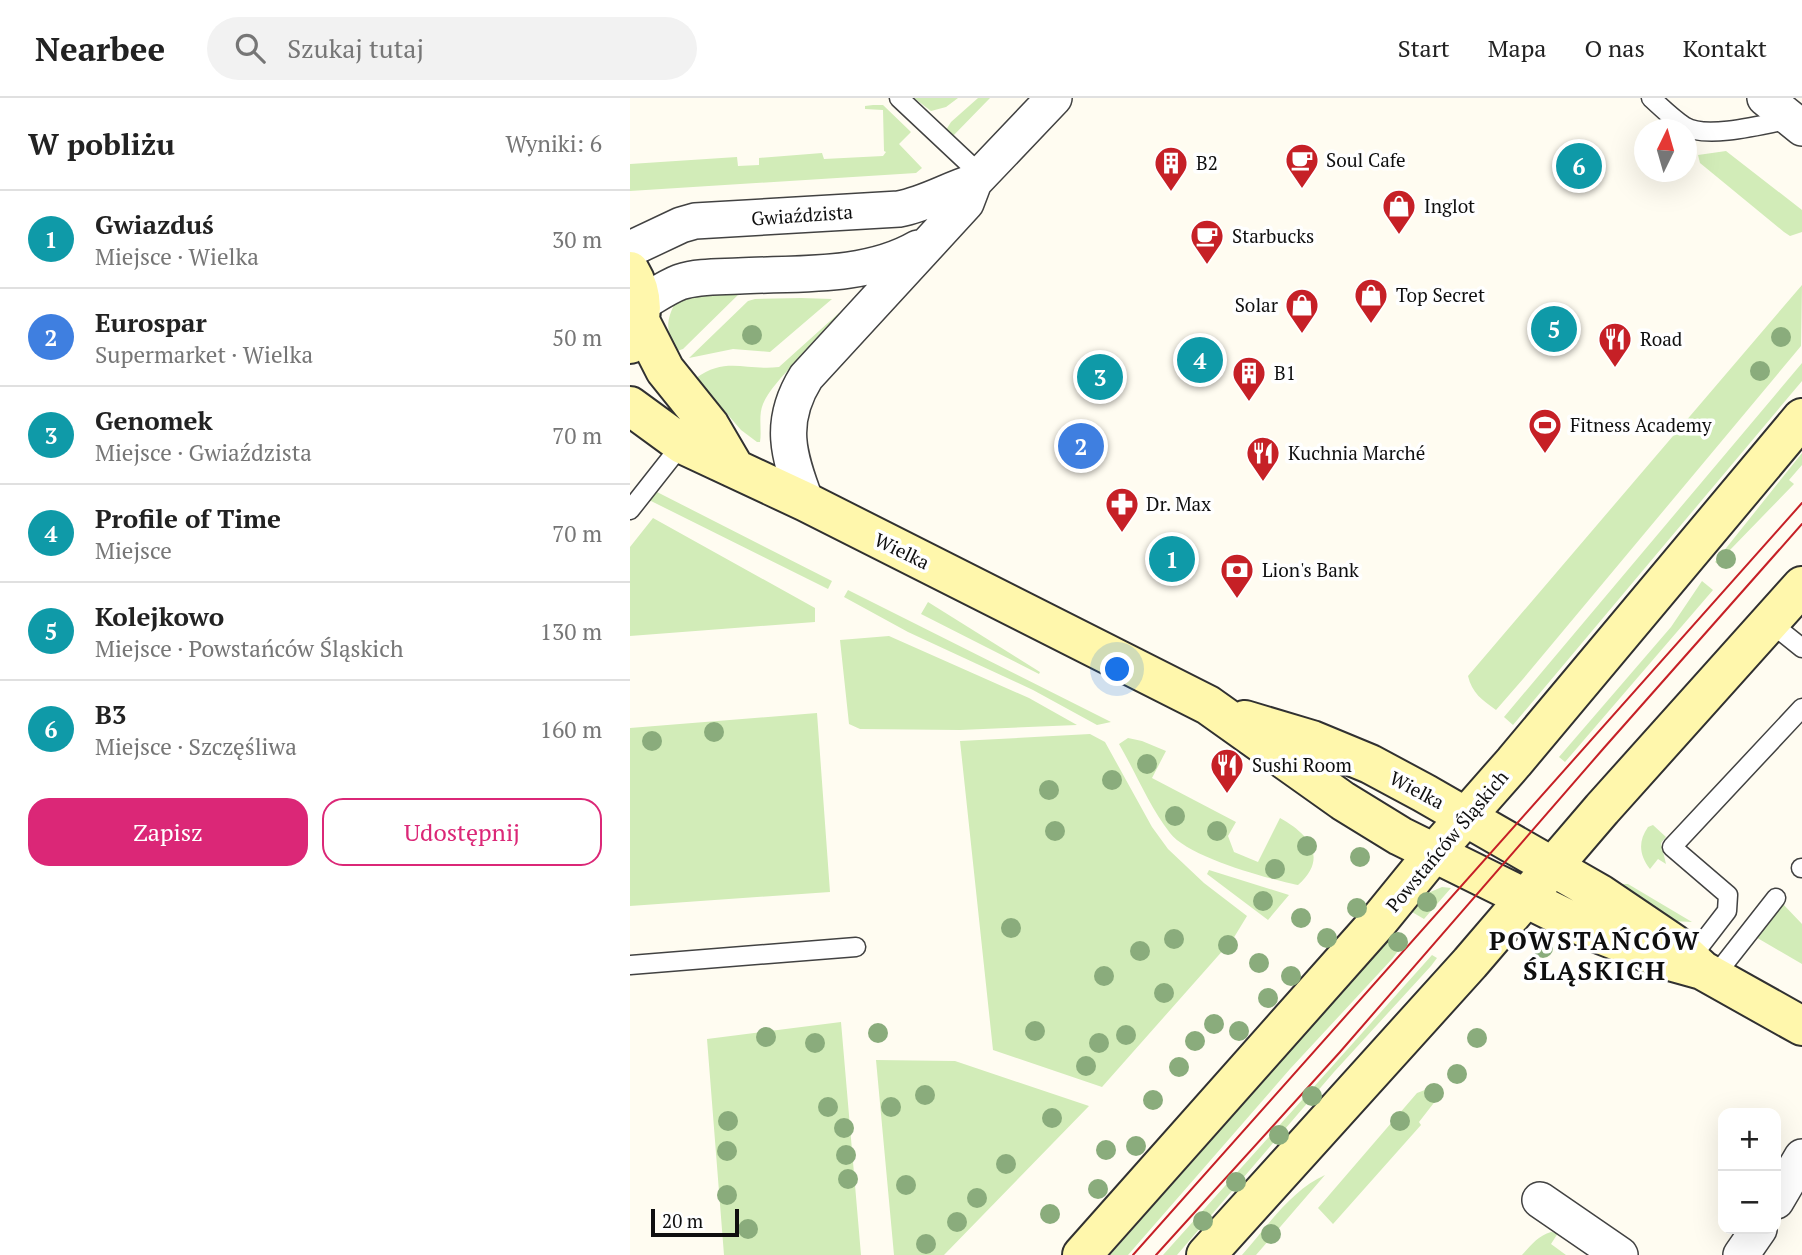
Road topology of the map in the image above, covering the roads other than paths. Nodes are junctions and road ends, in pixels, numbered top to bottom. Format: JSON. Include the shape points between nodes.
{"nodes":[{"id":1,"x":899,"y":98,"type":"edge"},
{"id":2,"x":1055,"y":98,"type":"edge"},
{"id":3,"x":1651,"y":98,"type":"edge"},
{"id":4,"x":1786,"y":115,"type":"edge"},
{"id":5,"x":978,"y":178,"type":"junction"},
{"id":6,"x":928,"y":243,"type":"junction"},
{"id":7,"x":630,"y":248,"type":"edge"},
{"id":8,"x":635,"y":310,"type":"edge"},
{"id":9,"x":630,"y":406,"type":"edge"},
{"id":10,"x":1802,"y":418,"type":"edge"},
{"id":11,"x":682,"y":444,"type":"junction"},
{"id":12,"x":734,"y":467,"type":"junction"},
{"id":13,"x":806,"y":502,"type":"junction"},
{"id":14,"x":630,"y":510,"type":"edge"},
{"id":15,"x":1802,"y":586,"type":"edge"},
{"id":16,"x":1767,"y":625,"type":"junction"},
{"id":17,"x":1802,"y":648,"type":"edge"},
{"id":18,"x":1802,"y":708,"type":"edge"},
{"id":19,"x":1220,"y":712,"type":"junction"},
{"id":20,"x":1466,"y":817,"type":"junction"},
{"id":21,"x":1434,"y":853,"type":"junction"},
{"id":22,"x":1552,"y":866,"type":"junction"},
{"id":23,"x":1524,"y":898,"type":"junction"},
{"id":24,"x":1776,"y":898,"type":"dead end"},
{"id":25,"x":856,"y":947,"type":"dead end"},
{"id":26,"x":630,"y":965,"type":"edge"},
{"id":27,"x":1702,"y":968,"type":"junction"},
{"id":28,"x":1802,"y":1026,"type":"edge"},
{"id":29,"x":1802,"y":1157,"type":"edge"},
{"id":30,"x":1781,"y":1193,"type":"edge"},
{"id":31,"x":1540,"y":1200,"type":"dead end"},
{"id":32,"x":1756,"y":1234,"type":"edge"},
{"id":33,"x":1082,"y":1255,"type":"edge"},
{"id":34,"x":1206,"y":1255,"type":"edge"},
{"id":35,"x":1620,"y":1255,"type":"edge"},
{"id":36,"x":1741,"y":1255,"type":"edge"}],
"edges":[{"from":1,"to":5,"type":"lane"},
{"from":2,"to":5,"type":"street","name":"Gwiaździsta"},
{"from":3,"to":4,"type":"lane","via":[[1692,130],[1739,128]]},
{"from":5,"to":6,"type":"street","name":"Gwiaździsta","via":[[966,203]]},
{"from":5,"to":7,"type":"street","name":"Gwiaździsta","via":[[931,201],[897,209],[695,221]]},
{"from":6,"to":8,"type":"street","name":"Gwiaździsta","via":[[877,266],[680,282]]},
{"from":6,"to":13,"type":"street","name":"Gwiaździsta","via":[[806,377],[794,397],[788,420],[792,467]]},
{"from":8,"to":12,"type":"street","via":[[665,370],[710,426]]},
{"from":9,"to":11,"type":"street","name":"Wielka"},
{"from":10,"to":20,"type":"street","name":"Powstańców Śląskich"},
{"from":11,"to":12,"type":"street","name":"Wielka"},
{"from":11,"to":14,"type":"lane"},
{"from":12,"to":13,"type":"street","name":"Wielka"},
{"from":13,"to":19,"type":"street","name":"Wielka"},
{"from":15,"to":16,"type":"street"},
{"from":16,"to":17,"type":"lane"},
{"from":16,"to":22,"type":"street"},
{"from":18,"to":27,"type":"lane","via":[[1672,847],[1728,895],[1727,911]]},
{"from":19,"to":20,"type":"street","name":"Wielka","via":[[1312,740],[1370,764]]},
{"from":19,"to":21,"type":"street","name":"Wielka","via":[[1343,801]]},
{"from":20,"to":21,"type":"street","name":"Powstańców Śląskich"},
{"from":20,"to":22,"type":"street","name":"Wielka"},
{"from":21,"to":23,"type":"street","name":"Wielka"},
{"from":21,"to":33,"type":"street","name":"Powstańców Śląskich"},
{"from":22,"to":23,"type":"street"},
{"from":22,"to":27,"type":"street","name":"Wielka","via":[[1601,894]]},
{"from":23,"to":27,"type":"street","name":"Wielka","via":[[1592,932],[1666,960]]},
{"from":23,"to":34,"type":"street"},
{"from":24,"to":27,"type":"lane"},
{"from":25,"to":26,"type":"lane"},
{"from":27,"to":28,"type":"street","name":"Wielka"},
{"from":29,"to":30,"type":"street"},
{"from":31,"to":35,"type":"street"},
{"from":32,"to":36,"type":"street"}]}
